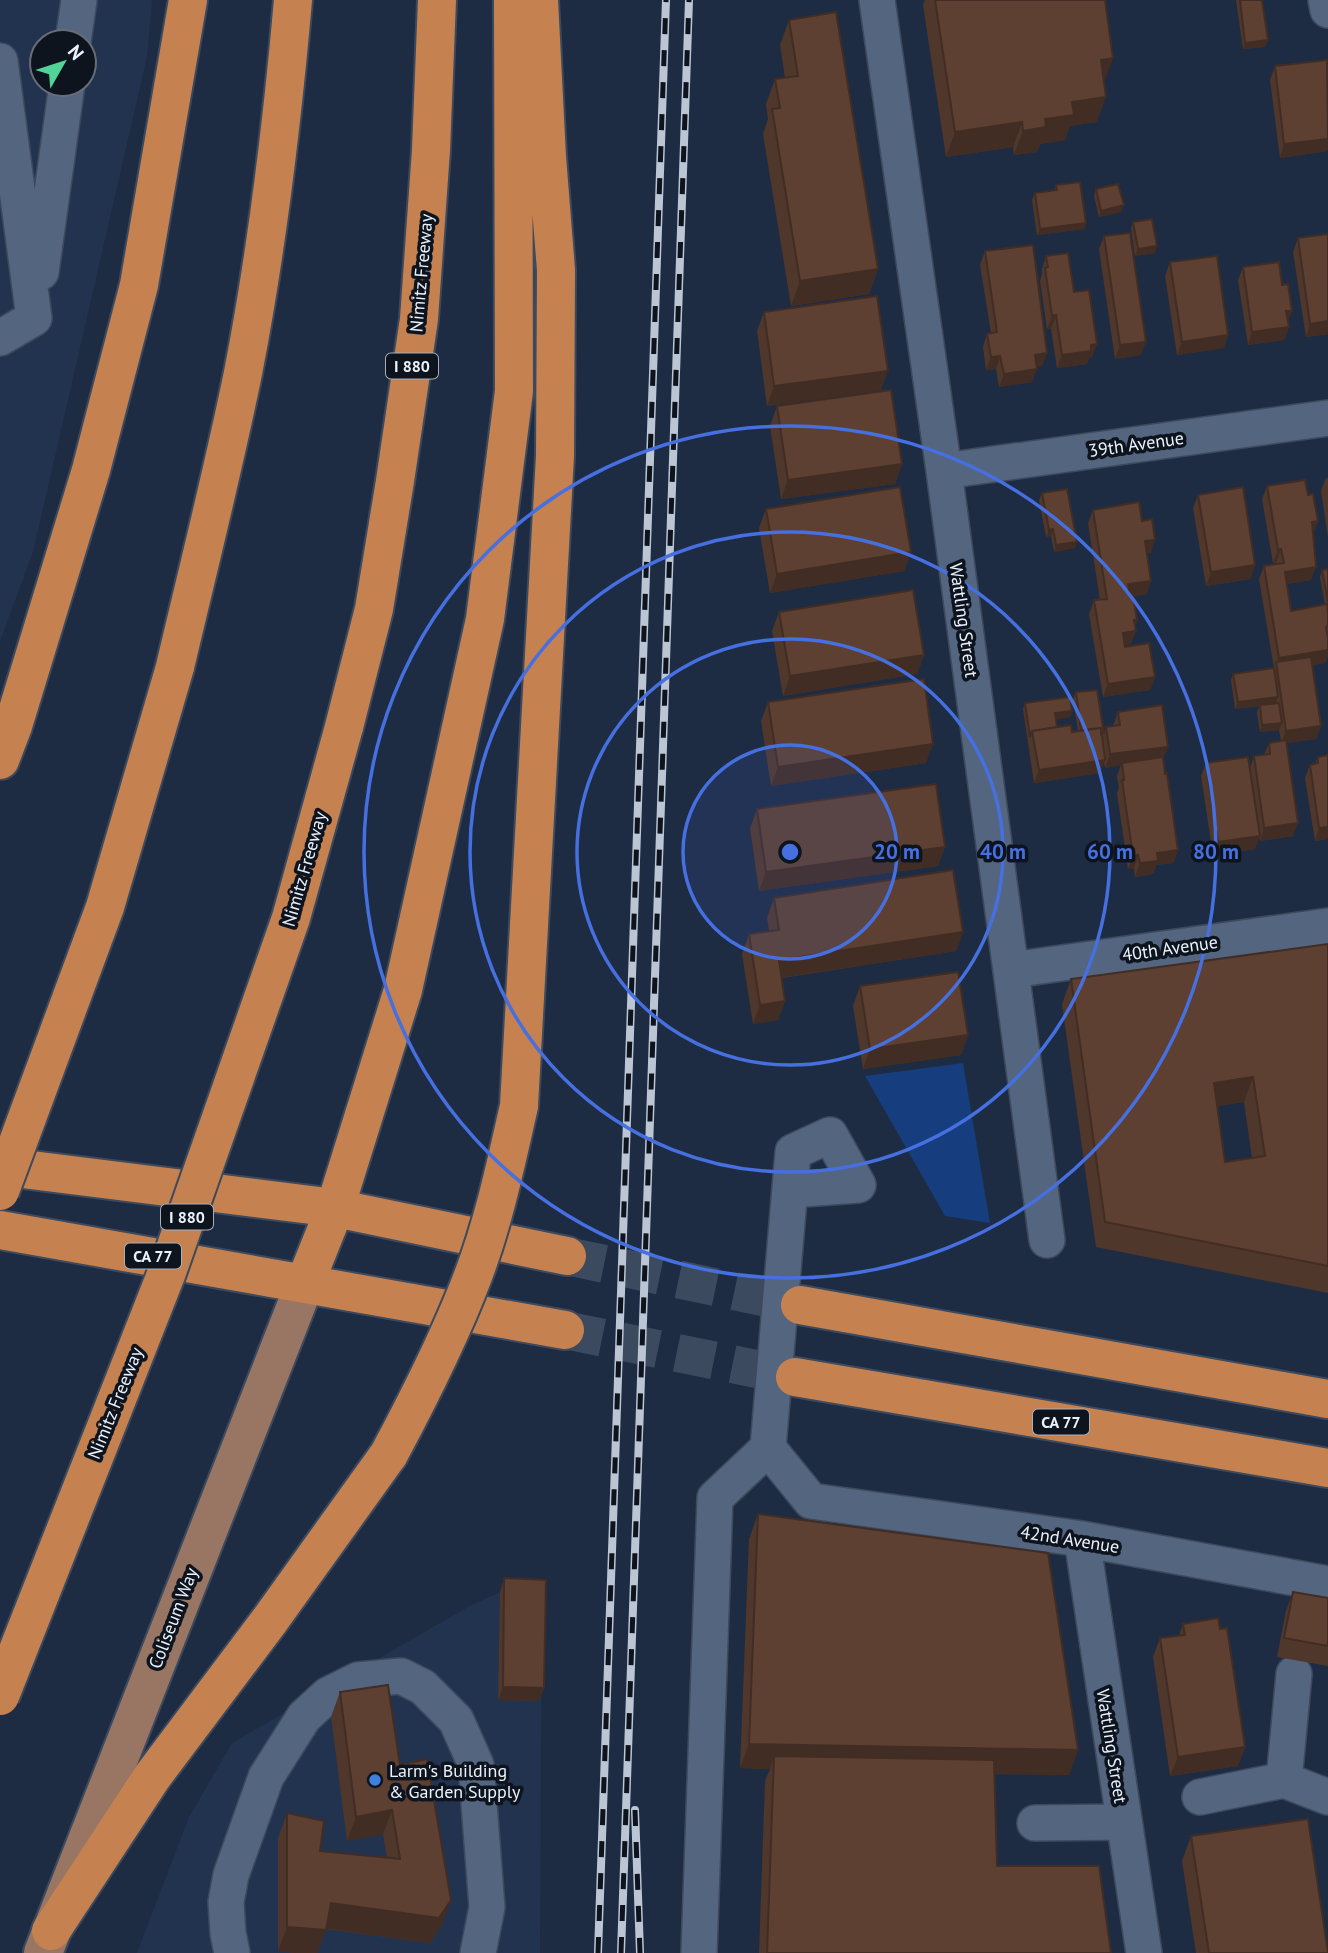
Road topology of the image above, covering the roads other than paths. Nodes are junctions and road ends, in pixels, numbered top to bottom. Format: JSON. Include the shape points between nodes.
{"nodes":[{"id":1,"x":79,"y":0,"type":"edge"},
{"id":2,"x":188,"y":0,"type":"edge"},
{"id":3,"x":293,"y":0,"type":"edge"},
{"id":4,"x":437,"y":0,"type":"edge"},
{"id":5,"x":513,"y":0,"type":"edge"},
{"id":6,"x":539,"y":0,"type":"edge"},
{"id":7,"x":877,"y":0,"type":"edge"},
{"id":8,"x":1326,"y":0,"type":"edge"},
{"id":9,"x":1328,"y":10,"type":"edge"},
{"id":10,"x":75,"y":28,"type":"edge"},
{"id":11,"x":0,"y":61,"type":"edge"},
{"id":12,"x":65,"y":98,"type":"edge"},
{"id":13,"x":34,"y":317,"type":"junction"},
{"id":14,"x":0,"y":338,"type":"edge"},
{"id":15,"x":1328,"y":418,"type":"edge"},
{"id":16,"x":944,"y":471,"type":"junction"},
{"id":17,"x":0,"y":760,"type":"edge"},
{"id":18,"x":1328,"y":926,"type":"edge"},
{"id":19,"x":1012,"y":970,"type":"junction"},
{"id":20,"x":0,"y":1166,"type":"edge"},
{"id":21,"x":0,"y":1191,"type":"edge"},
{"id":22,"x":790,"y":1191,"type":"dead end"},
{"id":23,"x":335,"y":1208,"type":"junction"},
{"id":24,"x":0,"y":1230,"type":"edge"},
{"id":25,"x":1047,"y":1240,"type":"dead end"},
{"id":26,"x":567,"y":1256,"type":"tunnel mouth"},
{"id":27,"x":305,"y":1283,"type":"junction"},
{"id":28,"x":800,"y":1306,"type":"tunnel mouth"},
{"id":29,"x":565,"y":1330,"type":"tunnel mouth"},
{"id":30,"x":795,"y":1377,"type":"tunnel mouth"},
{"id":31,"x":1328,"y":1399,"type":"edge"},
{"id":32,"x":768,"y":1448,"type":"junction"},
{"id":33,"x":1328,"y":1468,"type":"edge"},
{"id":34,"x":1082,"y":1539,"type":"junction"},
{"id":35,"x":1328,"y":1584,"type":"edge"},
{"id":36,"x":1294,"y":1674,"type":"dead end"},
{"id":37,"x":0,"y":1696,"type":"edge"},
{"id":38,"x":1284,"y":1780,"type":"junction"},
{"id":39,"x":1200,"y":1797,"type":"dead end"},
{"id":40,"x":1328,"y":1797,"type":"edge"},
{"id":41,"x":1124,"y":1822,"type":"junction"},
{"id":42,"x":1035,"y":1823,"type":"dead end"},
{"id":43,"x":47,"y":1942,"type":"edge"},
{"id":44,"x":232,"y":1953,"type":"edge"},
{"id":45,"x":478,"y":1953,"type":"edge"},
{"id":46,"x":699,"y":1953,"type":"edge"},
{"id":47,"x":1144,"y":1953,"type":"edge"}],
"edges":[{"from":1,"to":10,"type":"street"},
{"from":2,"to":17,"type":"highway","via":[[139,285],[90,470]]},
{"from":3,"to":21,"type":"highway","bridge":true,"via":[[266,234],[243,372],[175,667],[105,907]]},
{"from":4,"to":37,"type":"highway","name":"Nimitz Freeway","number":"I 880","bridge":true,"via":[[419,318],[374,609],[344,727],[291,918],[167,1272]]},
{"from":5,"to":23,"type":"highway","via":[[514,391],[485,619],[403,990]]},
{"from":6,"to":43,"type":"highway","bridge":true,"via":[[556,270],[554,469],[519,1106],[497,1202],[474,1275],[428,1382],[389,1454],[152,1777]]},
{"from":7,"to":16,"type":"street","name":"Wattling Street"},
{"from":8,"to":9,"type":"street"},
{"from":11,"to":13,"type":"street"},
{"from":12,"to":13,"type":"street"},
{"from":13,"to":14,"type":"street"},
{"from":15,"to":16,"type":"street","name":"39th Avenue"},
{"from":16,"to":19,"type":"street","name":"Wattling Street"},
{"from":18,"to":19,"type":"street","name":"40th Avenue"},
{"from":19,"to":25,"type":"street","name":"Wattling Street"},
{"from":20,"to":23,"type":"highway"},
{"from":22,"to":32,"type":"street"},
{"from":23,"to":26,"type":"highway"},
{"from":23,"to":27,"type":"highway"},
{"from":24,"to":27,"type":"highway","number":"CA 77"},
{"from":27,"to":29,"type":"highway","number":"CA 77"},
{"from":27,"to":43,"type":"main road","name":"Coliseum Way"},
{"from":28,"to":31,"type":"highway"},
{"from":30,"to":33,"type":"highway","number":"CA 77"},
{"from":32,"to":34,"type":"street","name":"42nd Avenue","via":[[811,1501]]},
{"from":32,"to":46,"type":"street","via":[[715,1498]]},
{"from":34,"to":35,"type":"street","name":"42nd Avenue"},
{"from":34,"to":41,"type":"street","name":"Wattling Street"},
{"from":36,"to":38,"type":"street"},
{"from":38,"to":39,"type":"street"},
{"from":38,"to":40,"type":"street"},
{"from":41,"to":42,"type":"street"},
{"from":41,"to":47,"type":"street","name":"Wattling Street"},
{"from":44,"to":45,"type":"street","via":[[226,1902],[231,1875],[266,1777],[304,1717],[328,1695],[358,1680],[401,1676],[423,1686],[456,1720],[476,1766],[487,1907]]}]}
